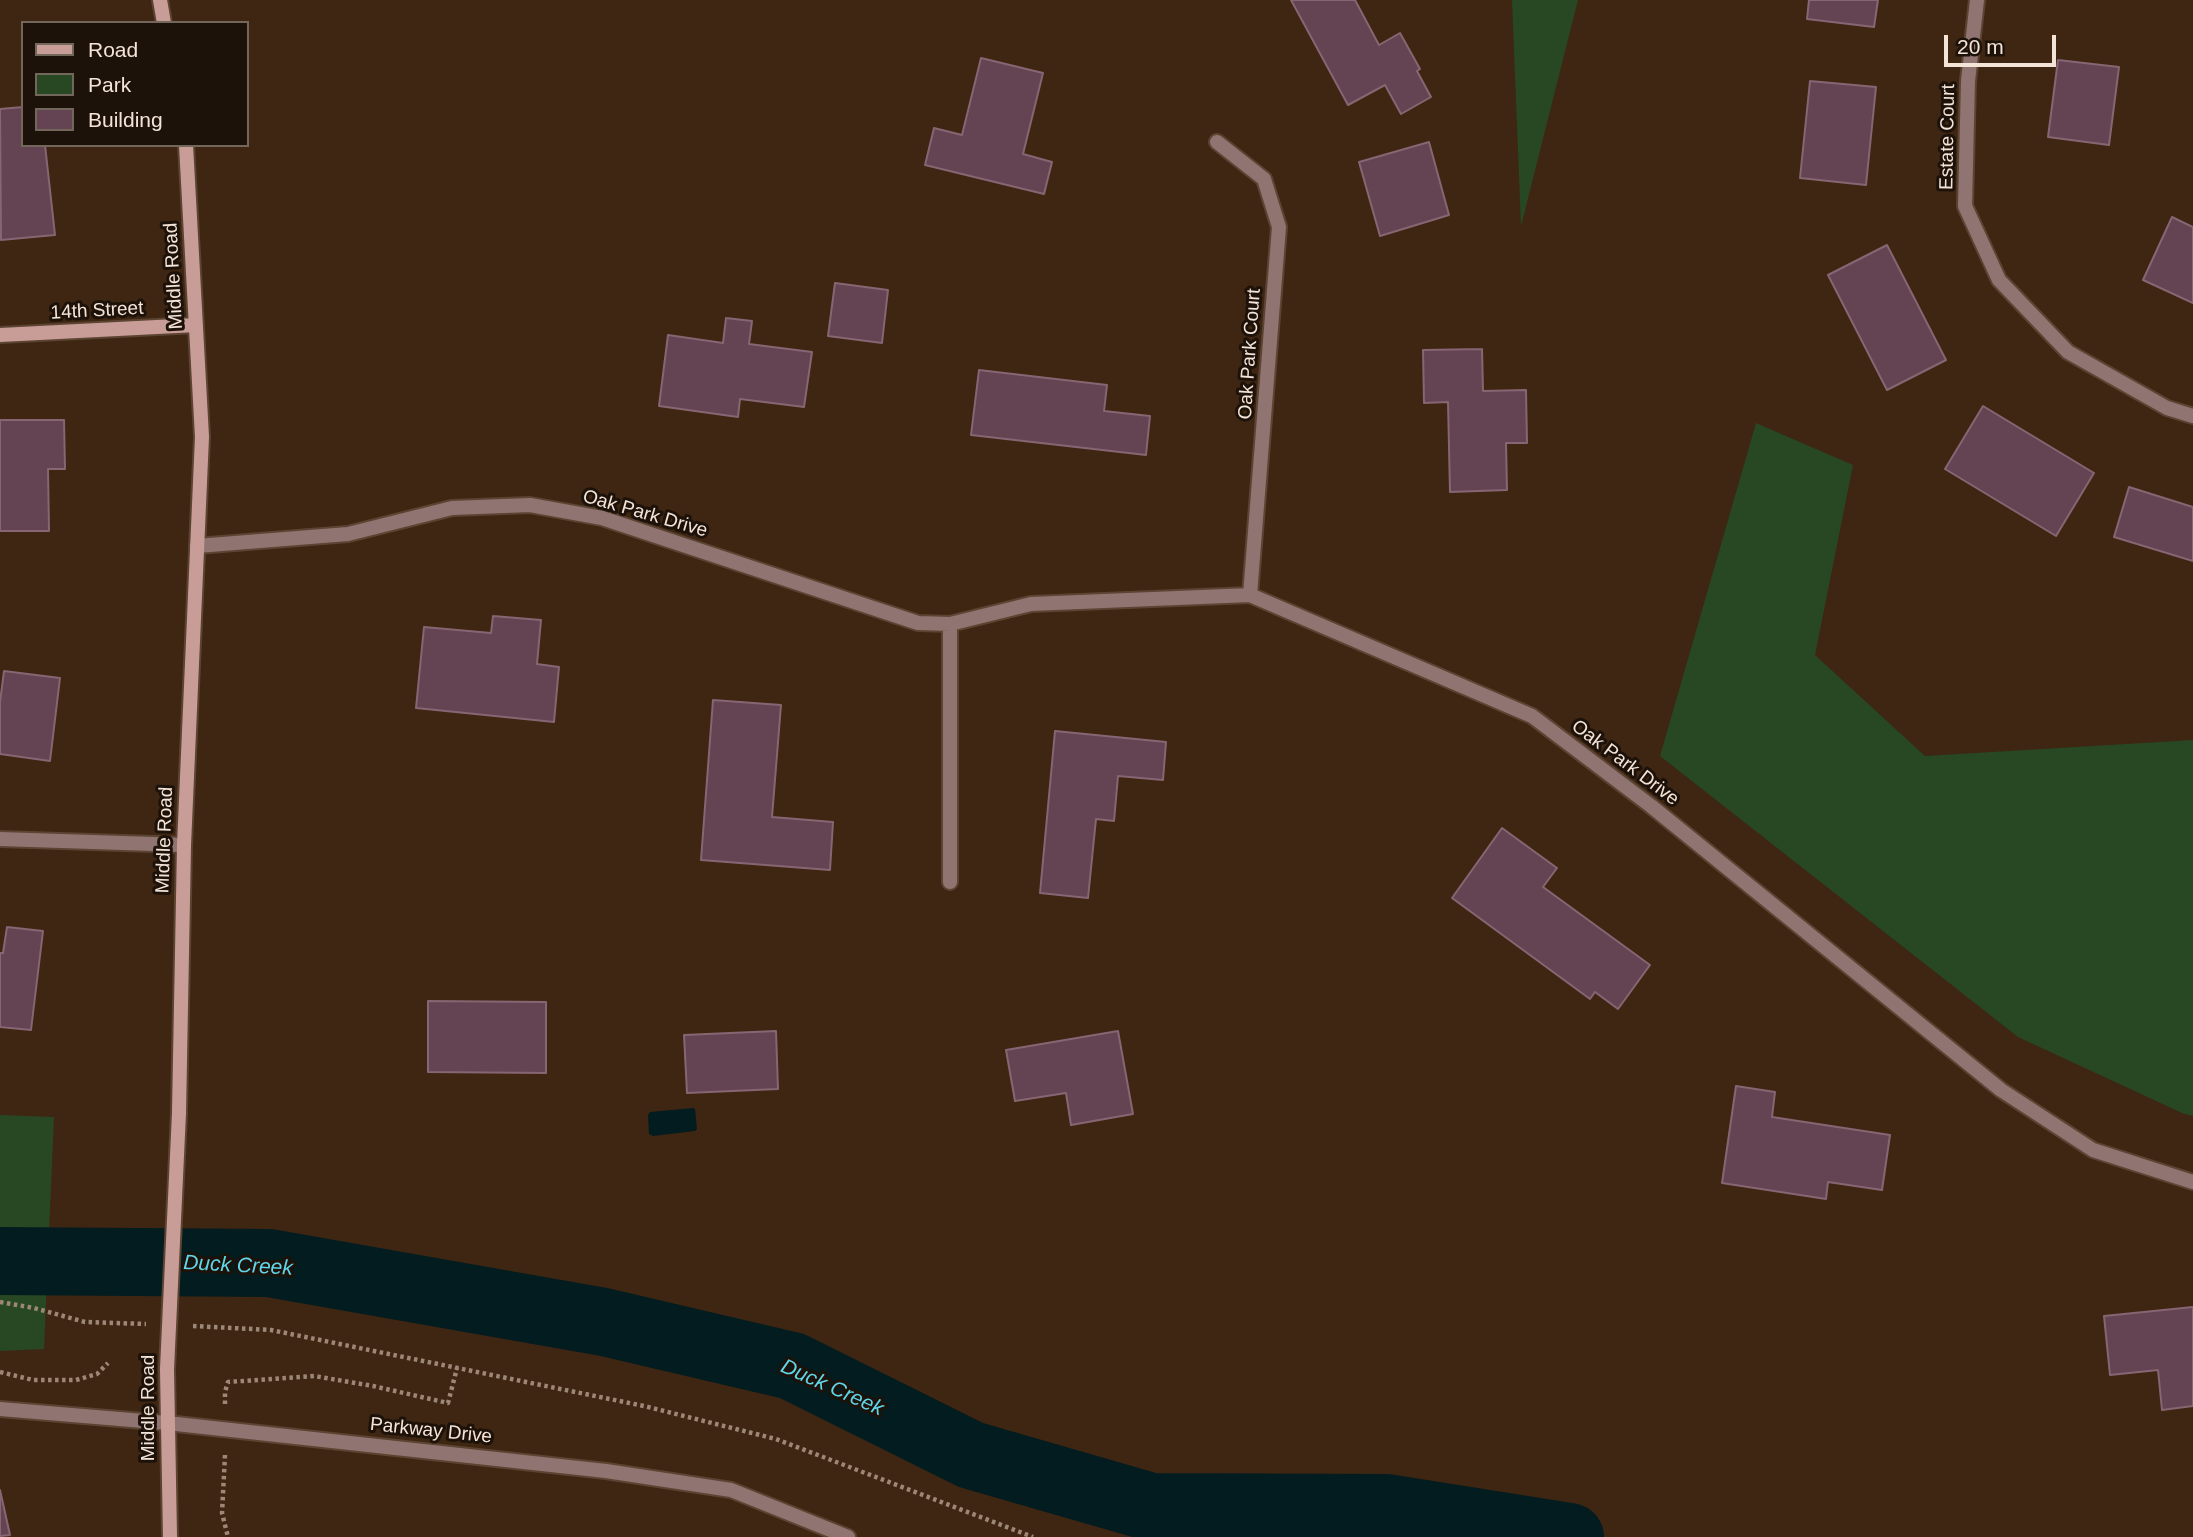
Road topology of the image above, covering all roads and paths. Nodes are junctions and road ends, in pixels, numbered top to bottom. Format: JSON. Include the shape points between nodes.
{"nodes":[{"id":1,"x":160,"y":0,"type":"edge"},
{"id":2,"x":1977,"y":0,"type":"edge"},
{"id":3,"x":164,"y":21,"type":"edge"},
{"id":4,"x":1217,"y":142,"type":"dead end"},
{"id":5,"x":186,"y":147,"type":"edge"},
{"id":6,"x":196,"y":325,"type":"junction"},
{"id":7,"x":0,"y":335,"type":"edge"},
{"id":8,"x":2193,"y":416,"type":"edge"},
{"id":9,"x":197,"y":546,"type":"junction"},
{"id":10,"x":1250,"y":595,"type":"junction"},
{"id":11,"x":950,"y":624,"type":"junction"},
{"id":12,"x":0,"y":839,"type":"edge"},
{"id":13,"x":184,"y":845,"type":"junction"},
{"id":14,"x":950,"y":882,"type":"dead end"},
{"id":15,"x":2193,"y":1182,"type":"edge"},
{"id":16,"x":0,"y":1302,"type":"edge"},
{"id":17,"x":149,"y":1325,"type":"dead end"},
{"id":18,"x":188,"y":1326,"type":"dead end"},
{"id":19,"x":108,"y":1363,"type":"dead end"},
{"id":20,"x":457,"y":1368,"type":"junction"},
{"id":21,"x":0,"y":1372,"type":"edge"},
{"id":22,"x":76,"y":1380,"type":"junction"},
{"id":23,"x":79,"y":1388,"type":"dead end"},
{"id":24,"x":225,"y":1392,"type":"dead end"},
{"id":25,"x":0,"y":1409,"type":"edge"},
{"id":26,"x":167,"y":1423,"type":"junction"},
{"id":27,"x":225,"y":1452,"type":"dead end"},
{"id":28,"x":170,"y":1537,"type":"edge"},
{"id":29,"x":228,"y":1537,"type":"edge"},
{"id":30,"x":848,"y":1537,"type":"edge"},
{"id":31,"x":1034,"y":1537,"type":"edge"}],
"edges":[{"from":1,"to":3,"type":"main road"},
{"from":2,"to":8,"type":"street","name":"Estate Court","via":[[1968,81],[1965,206],[1999,280],[2068,352],[2167,408]]},
{"from":4,"to":10,"type":"street","name":"Oak Park Court","via":[[1264,179],[1279,228]]},
{"from":5,"to":6,"type":"main road","name":"Middle Road"},
{"from":6,"to":7,"type":"main road","name":"14th Street"},
{"from":6,"to":9,"type":"main road","name":"Middle Road","via":[[202,437]]},
{"from":9,"to":11,"type":"street","name":"Oak Park Drive","via":[[348,534],[452,509],[530,505],[602,518],[918,622]]},
{"from":9,"to":13,"type":"main road","name":"Middle Road"},
{"from":10,"to":11,"type":"street","name":"Oak Park Drive","via":[[1031,604]]},
{"from":10,"to":15,"type":"street","name":"Oak Park Drive","via":[[1532,716],[1651,806],[2001,1090],[2093,1150]]},
{"from":11,"to":14,"type":"street"},
{"from":12,"to":13,"type":"street"},
{"from":13,"to":26,"type":"main road","name":"Middle Road","bridge":true},
{"from":16,"to":17,"type":"path","via":[[85,1322]]},
{"from":18,"to":20,"type":"path","via":[[271,1330]]},
{"from":19,"to":22,"type":"path","via":[[97,1374]]},
{"from":20,"to":24,"type":"path","via":[[448,1404],[314,1376],[228,1382]]},
{"from":20,"to":31,"type":"path","via":[[776,1438]]},
{"from":21,"to":22,"type":"path","via":[[33,1380]]},
{"from":22,"to":23,"type":"path"},
{"from":25,"to":26,"type":"street","name":"Parkway Drive"},
{"from":26,"to":28,"type":"main road","name":"Middle Road"},
{"from":26,"to":30,"type":"street","name":"Parkway Drive","via":[[593,1469],[731,1490]]},
{"from":27,"to":29,"type":"path","via":[[222,1513]]}]}
